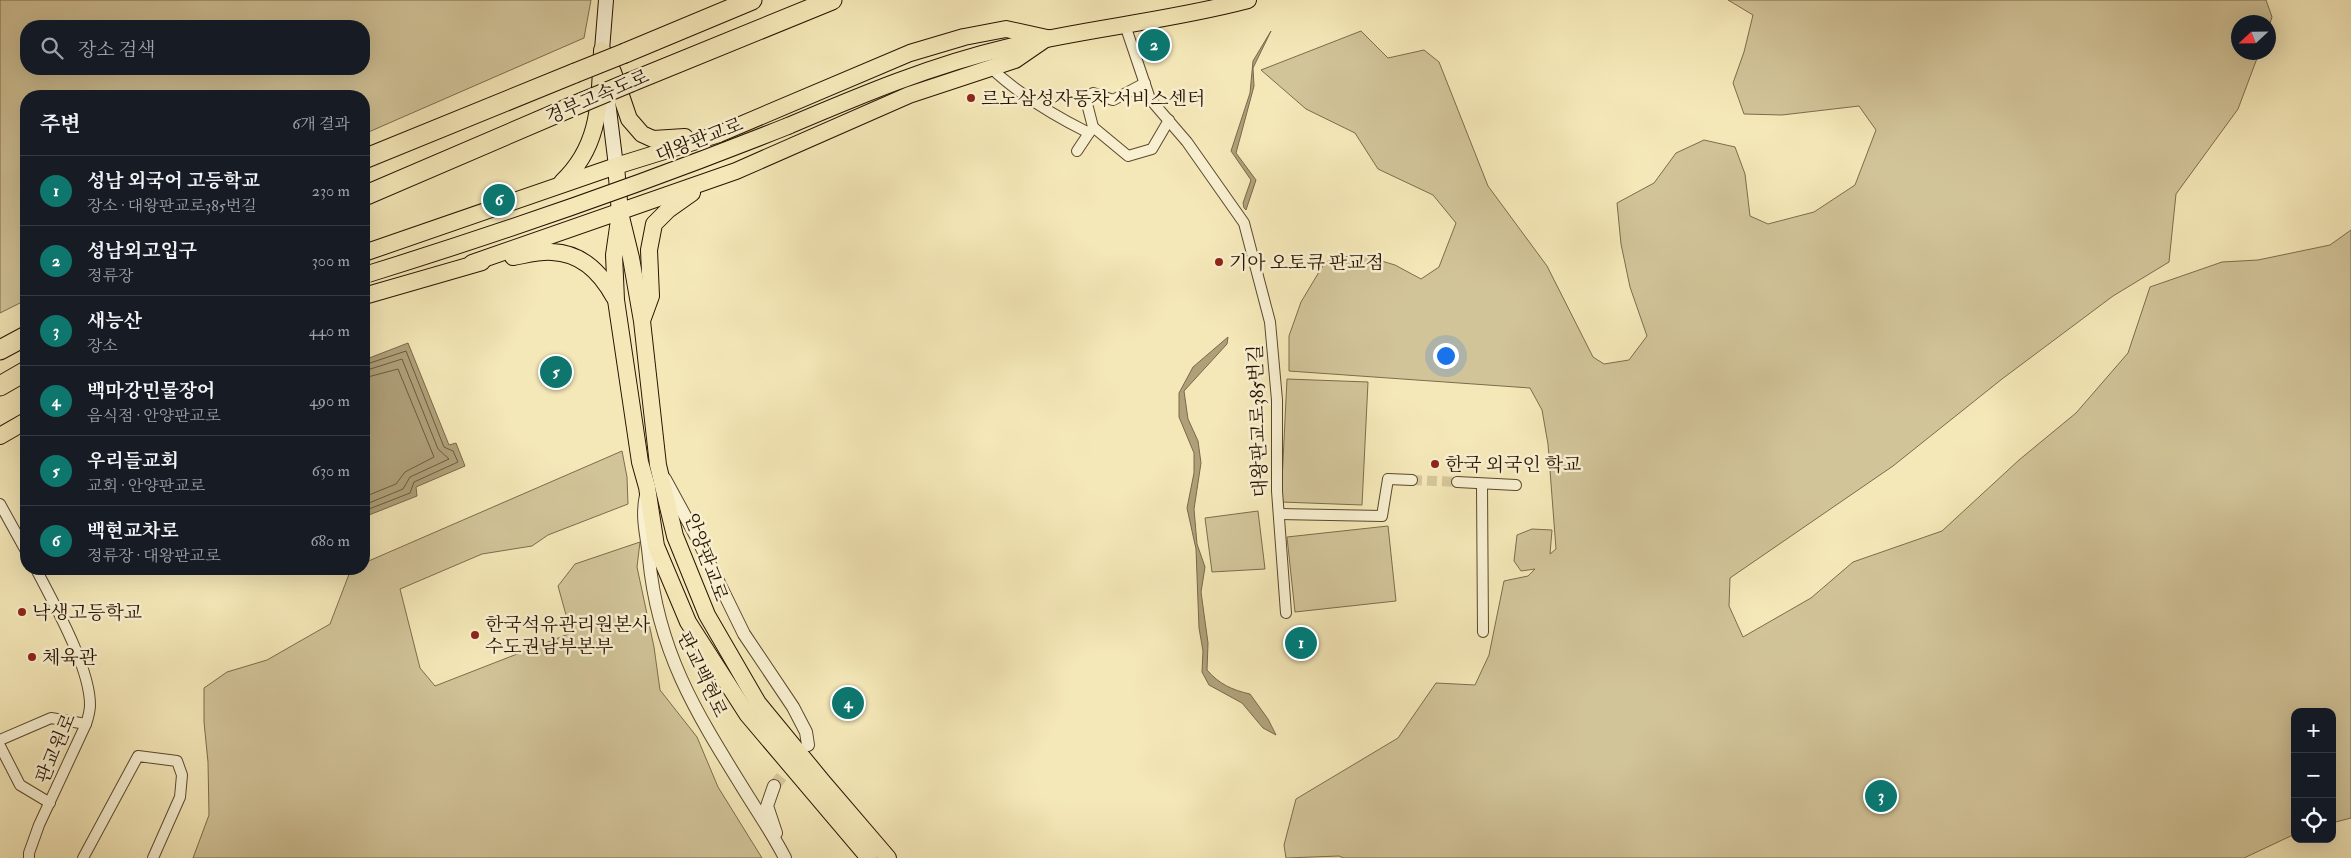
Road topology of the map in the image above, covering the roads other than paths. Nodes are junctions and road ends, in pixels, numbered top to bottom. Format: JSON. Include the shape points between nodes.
{"nodes":[{"id":1,"x":606,"y":0,"type":"edge"},
{"id":2,"x":752,"y":0,"type":"edge"},
{"id":3,"x":832,"y":0,"type":"edge"},
{"id":4,"x":1248,"y":0,"type":"edge"},
{"id":5,"x":1125,"y":25,"type":"junction"},
{"id":6,"x":1047,"y":38,"type":"junction"},
{"id":7,"x":602,"y":50,"type":"junction"},
{"id":8,"x":990,"y":68,"type":"junction"},
{"id":9,"x":1145,"y":82,"type":"junction"},
{"id":10,"x":1169,"y":120,"type":"junction"},
{"id":11,"x":1091,"y":130,"type":"junction"},
{"id":12,"x":719,"y":134,"type":"junction"},
{"id":13,"x":1077,"y":151,"type":"dead end"},
{"id":14,"x":370,"y":157,"type":"edge"},
{"id":15,"x":616,"y":166,"type":"junction"},
{"id":16,"x":736,"y":171,"type":"junction"},
{"id":17,"x":557,"y":186,"type":"junction"},
{"id":18,"x":370,"y":193,"type":"edge"},
{"id":19,"x":620,"y":213,"type":"junction"},
{"id":20,"x":370,"y":251,"type":"edge"},
{"id":21,"x":472,"y":263,"type":"junction"},
{"id":22,"x":370,"y":274,"type":"edge"},
{"id":23,"x":370,"y":294,"type":"edge"},
{"id":24,"x":616,"y":300,"type":"junction"},
{"id":25,"x":642,"y":320,"type":"junction"},
{"id":26,"x":20,"y":339,"type":"edge"},
{"id":27,"x":0,"y":350,"type":"edge"},
{"id":28,"x":20,"y":374,"type":"edge"},
{"id":29,"x":0,"y":386,"type":"edge"},
{"id":30,"x":20,"y":424,"type":"edge"},
{"id":31,"x":0,"y":436,"type":"edge"},
{"id":32,"x":658,"y":465,"type":"junction"},
{"id":33,"x":1412,"y":480,"type":"tunnel mouth"},
{"id":34,"x":1457,"y":482,"type":"tunnel mouth"},
{"id":35,"x":1482,"y":484,"type":"junction"},
{"id":36,"x":1516,"y":485,"type":"dead end"},
{"id":37,"x":647,"y":487,"type":"junction"},
{"id":38,"x":0,"y":504,"type":"edge"},
{"id":39,"x":1278,"y":514,"type":"junction"},
{"id":40,"x":20,"y":540,"type":"edge"},
{"id":41,"x":39,"y":575,"type":"edge"},
{"id":42,"x":1286,"y":613,"type":"dead end"},
{"id":43,"x":1483,"y":632,"type":"dead end"},
{"id":44,"x":86,"y":724,"type":"junction"},
{"id":45,"x":0,"y":740,"type":"edge"},
{"id":46,"x":808,"y":745,"type":"dead end"},
{"id":47,"x":0,"y":746,"type":"edge"},
{"id":48,"x":744,"y":790,"type":"junction"},
{"id":49,"x":50,"y":804,"type":"junction"},
{"id":50,"x":784,"y":855,"type":"edge"},
{"id":51,"x":30,"y":858,"type":"edge"},
{"id":52,"x":83,"y":858,"type":"edge"},
{"id":53,"x":153,"y":858,"type":"edge"},
{"id":54,"x":869,"y":858,"type":"edge"},
{"id":55,"x":888,"y":858,"type":"edge"}],
"edges":[{"from":1,"to":7,"type":"main road"},
{"from":2,"to":14,"type":"highway","name":"경부고속도로","bridge":true},
{"from":3,"to":18,"type":"highway","name":"경부고속도로","bridge":true},
{"from":4,"to":5,"type":"main road","name":"대왕판교로"},
{"from":5,"to":6,"type":"main road","name":"대왕판교로"},
{"from":5,"to":9,"type":"street","name":"대왕판교로385번길"},
{"from":6,"to":8,"type":"main road","name":"대왕판교로","via":[[1015,60]]},
{"from":6,"to":12,"type":"main road","name":"대왕판교로","via":[[1006,29],[964,37],[910,53]]},
{"from":6,"to":22,"type":"main road","name":"대왕판교로","bridge":true,"via":[[919,72],[673,172]]},
{"from":7,"to":12,"type":"main road","via":[[629,119],[642,134],[653,139],[674,139]]},
{"from":7,"to":15,"type":"main road"},
{"from":7,"to":17,"type":"main road","via":[[598,107],[586,154],[574,171]]},
{"from":8,"to":11,"type":"street","via":[[1012,88],[1062,119]]},
{"from":8,"to":16,"type":"main road","name":"대왕판교로","via":[[909,95]]},
{"from":9,"to":10,"type":"street","name":"대왕판교로385번길","via":[[1150,98]]},
{"from":9,"to":11,"type":"street","via":[[1113,100],[1093,93],[1086,100]]},
{"from":10,"to":11,"type":"street","via":[[1152,149],[1128,156]]},
{"from":10,"to":39,"type":"street","name":"대왕판교로385번길","via":[[1244,223],[1270,322],[1277,400]]},
{"from":11,"to":13,"type":"street"},
{"from":12,"to":15,"type":"main road","name":"대왕판교로"},
{"from":15,"to":17,"type":"main road","name":"대왕판교로"},
{"from":15,"to":19,"type":"main road","name":"안양판교로"},
{"from":16,"to":19,"type":"main road","name":"대왕판교로"},
{"from":16,"to":25,"type":"main road","via":[[688,195],[654,224],[648,250],[651,296]]},
{"from":17,"to":20,"type":"main road","name":"대왕판교로"},
{"from":19,"to":21,"type":"main road","name":"대왕판교로"},
{"from":19,"to":24,"type":"main road","name":"안양판교로","via":[[614,255]]},
{"from":19,"to":25,"type":"main road","name":"안양판교로"},
{"from":21,"to":23,"type":"main road"},
{"from":21,"to":24,"type":"main road","via":[[551,252],[572,256],[590,266],[606,282]]},
{"from":24,"to":37,"type":"main road","name":"안양판교로","via":[[640,462]]},
{"from":25,"to":32,"type":"main road","name":"안양판교로"},
{"from":26,"to":27,"type":"highway"},
{"from":28,"to":29,"type":"highway"},
{"from":30,"to":31,"type":"main road"},
{"from":32,"to":46,"type":"street","via":[[698,538],[744,634],[793,707],[806,732]]},
{"from":32,"to":55,"type":"main road","name":"안양판교로","via":[[675,536],[707,615],[758,703]]},
{"from":33,"to":39,"type":"street","via":[[1388,479],[1382,516]]},
{"from":34,"to":35,"type":"street"},
{"from":35,"to":36,"type":"street"},
{"from":35,"to":43,"type":"street"},
{"from":37,"to":48,"type":"street","name":"판교백현로","via":[[642,512],[651,587],[663,635],[687,694]]},
{"from":37,"to":54,"type":"main road","name":"안양판교로","via":[[656,546],[688,622],[747,714]]},
{"from":38,"to":40,"type":"street"},
{"from":39,"to":42,"type":"street","name":"대왕판교로385번길"},
{"from":41,"to":44,"type":"street","name":"판교원로","via":[[86,678],[90,707]]},
{"from":44,"to":45,"type":"street","via":[[51,718]]},
{"from":44,"to":49,"type":"street","name":"판교원로"},
{"from":47,"to":49,"type":"street","via":[[20,785]]},
{"from":48,"to":50,"type":"street","name":"판교백현로"},
{"from":48,"to":50,"type":"street","via":[[760,794],[774,786],[767,806]]},
{"from":49,"to":51,"type":"street","name":"판교원로","via":[[39,825]]},
{"from":52,"to":53,"type":"street","via":[[138,756],[177,761],[182,775],[180,797]]}]}
